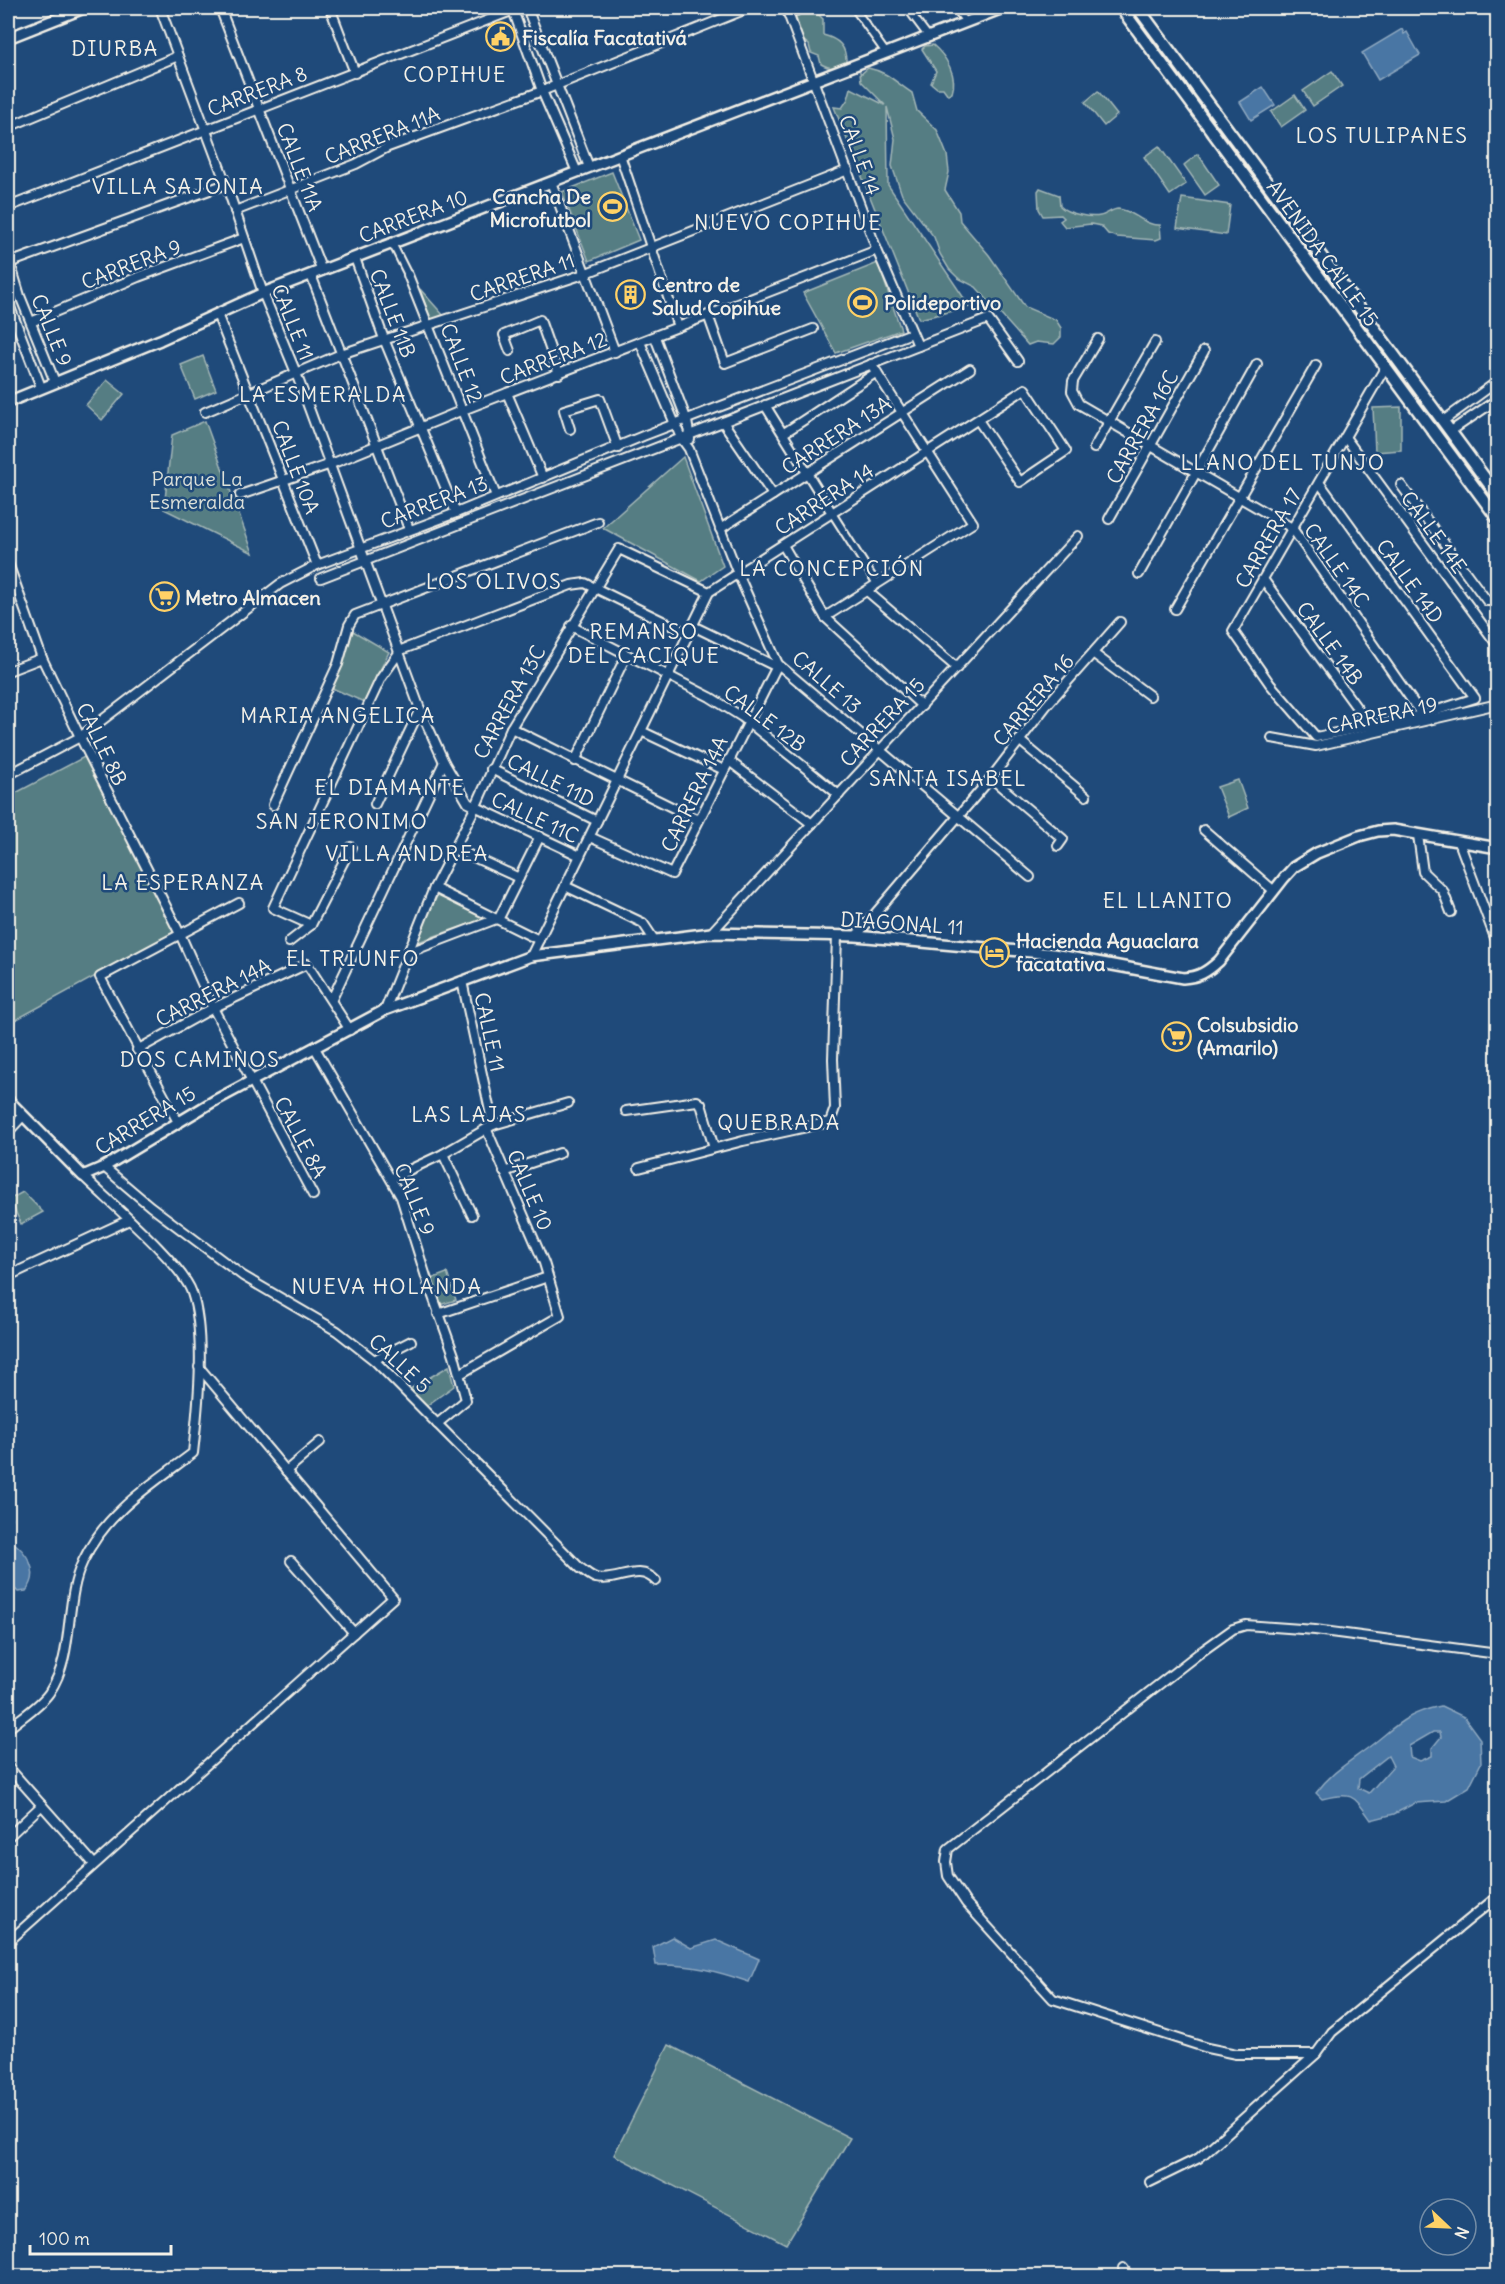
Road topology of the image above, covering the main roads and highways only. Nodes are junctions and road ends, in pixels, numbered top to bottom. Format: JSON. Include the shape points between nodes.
{"nodes":[{"id":1,"x":1121,"y":8,"type":"edge"},
{"id":2,"x":1138,"y":8,"type":"edge"},
{"id":3,"x":1398,"y":358,"type":"junction"},
{"id":4,"x":1385,"y":368,"type":"junction"},
{"id":5,"x":1497,"y":496,"type":"edge"},
{"id":6,"x":1497,"y":519,"type":"edge"}],
"edges":[{"from":1,"to":4,"type":"main road","name":"AVENIDA CALLE 15"},
{"from":2,"to":3,"type":"main road","name":"AVENIDA CALLE 15"},
{"from":3,"to":4,"type":"main road"},
{"from":3,"to":5,"type":"main road","name":"AVENIDA CALLE 15"},
{"from":4,"to":6,"type":"main road","name":"AVENIDA CALLE 15"}]}
